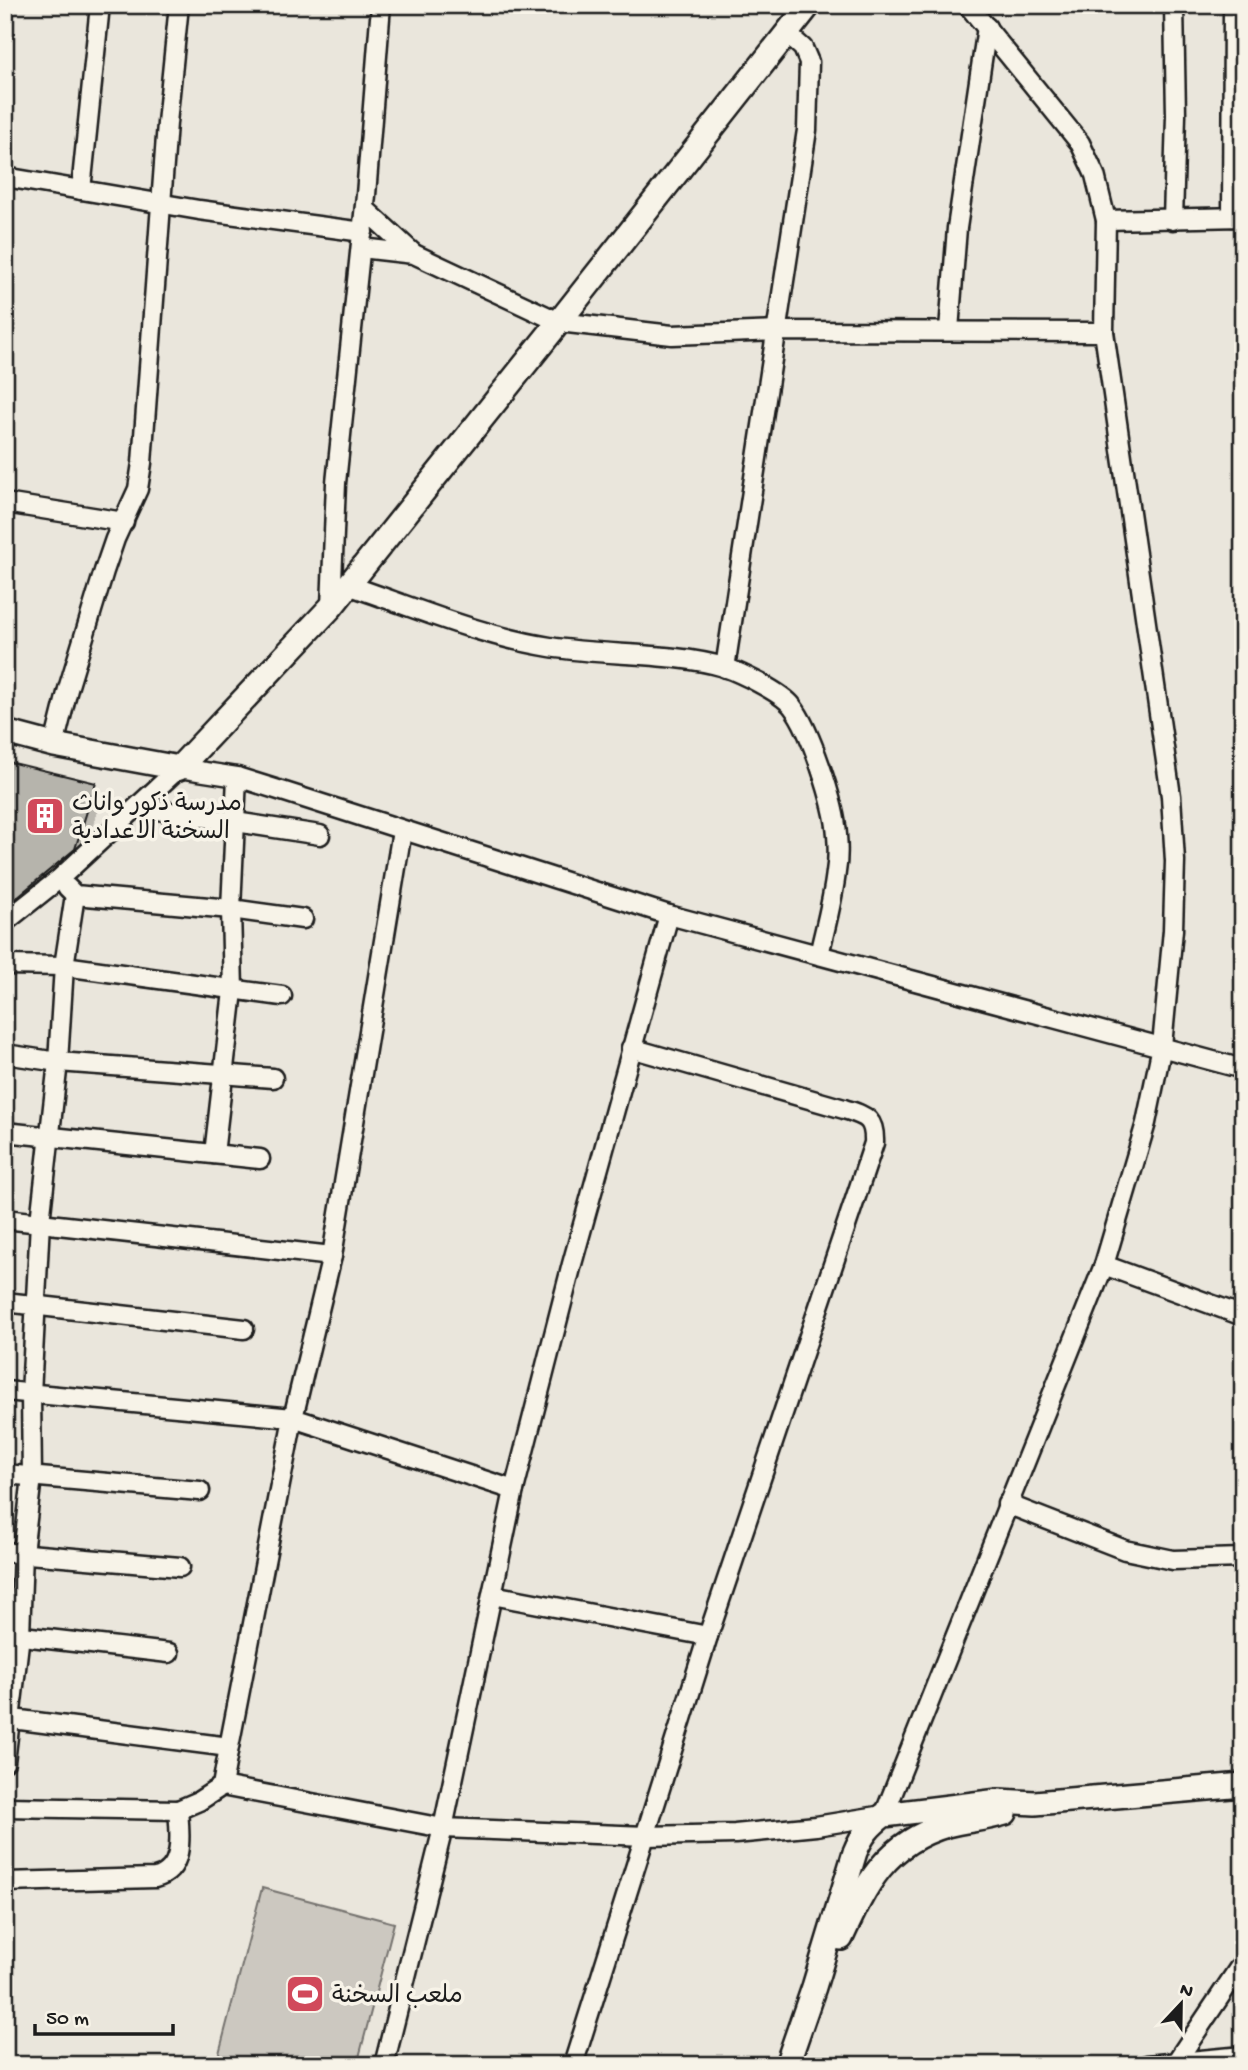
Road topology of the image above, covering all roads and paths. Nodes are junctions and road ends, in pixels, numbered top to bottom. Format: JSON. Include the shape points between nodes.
{"nodes":[{"id":1,"x":100,"y":5,"type":"edge"},
{"id":2,"x":179,"y":5,"type":"edge"},
{"id":3,"x":381,"y":5,"type":"edge"},
{"id":4,"x":809,"y":5,"type":"edge"},
{"id":5,"x":968,"y":5,"type":"edge"},
{"id":6,"x":1174,"y":5,"type":"edge"},
{"id":7,"x":1233,"y":5,"type":"edge"},
{"id":8,"x":987,"y":27,"type":"junction"},
{"id":9,"x":786,"y":33,"type":"junction"},
{"id":10,"x":5,"y":177,"type":"edge"},
{"id":11,"x":81,"y":190,"type":"junction"},
{"id":12,"x":162,"y":203,"type":"junction"},
{"id":13,"x":365,"y":209,"type":"junction"},
{"id":14,"x":1238,"y":217,"type":"edge"},
{"id":15,"x":1105,"y":220,"type":"junction"},
{"id":16,"x":1173,"y":220,"type":"junction"},
{"id":17,"x":362,"y":240,"type":"junction"},
{"id":18,"x":414,"y":254,"type":"junction"},
{"id":19,"x":559,"y":322,"type":"junction"},
{"id":20,"x":949,"y":330,"type":"junction"},
{"id":21,"x":778,"y":331,"type":"junction"},
{"id":22,"x":1104,"y":332,"type":"junction"},
{"id":23,"x":5,"y":503,"type":"edge"},
{"id":24,"x":124,"y":522,"type":"junction"},
{"id":25,"x":348,"y":585,"type":"junction"},
{"id":26,"x":331,"y":607,"type":"junction"},
{"id":27,"x":725,"y":668,"type":"junction"},
{"id":28,"x":5,"y":732,"type":"edge"},
{"id":29,"x":54,"y":745,"type":"junction"},
{"id":30,"x":180,"y":768,"type":"junction"},
{"id":31,"x":237,"y":777,"type":"junction"},
{"id":32,"x":138,"y":807,"type":"junction"},
{"id":33,"x":235,"y":820,"type":"junction"},
{"id":34,"x":402,"y":831,"type":"junction"},
{"id":35,"x":320,"y":835,"type":"dead end"},
{"id":36,"x":59,"y":879,"type":"junction"},
{"id":37,"x":75,"y":895,"type":"junction"},
{"id":38,"x":231,"y":909,"type":"junction"},
{"id":39,"x":669,"y":915,"type":"junction"},
{"id":40,"x":303,"y":919,"type":"dead end"},
{"id":41,"x":5,"y":922,"type":"edge"},
{"id":42,"x":819,"y":955,"type":"junction"},
{"id":43,"x":5,"y":965,"type":"edge"},
{"id":44,"x":64,"y":966,"type":"junction"},
{"id":45,"x":233,"y":990,"type":"junction"},
{"id":46,"x":282,"y":996,"type":"dead end"},
{"id":47,"x":1162,"y":1046,"type":"junction"},
{"id":48,"x":631,"y":1048,"type":"junction"},
{"id":49,"x":5,"y":1054,"type":"edge"},
{"id":50,"x":58,"y":1062,"type":"junction"},
{"id":51,"x":1243,"y":1069,"type":"edge"},
{"id":52,"x":223,"y":1074,"type":"junction"},
{"id":53,"x":273,"y":1078,"type":"dead end"},
{"id":54,"x":5,"y":1132,"type":"edge"},
{"id":55,"x":49,"y":1137,"type":"junction"},
{"id":56,"x":214,"y":1154,"type":"junction"},
{"id":57,"x":260,"y":1159,"type":"dead end"},
{"id":58,"x":5,"y":1219,"type":"edge"},
{"id":59,"x":40,"y":1222,"type":"junction"},
{"id":60,"x":332,"y":1255,"type":"junction"},
{"id":61,"x":1104,"y":1265,"type":"junction"},
{"id":62,"x":5,"y":1302,"type":"edge"},
{"id":63,"x":35,"y":1304,"type":"junction"},
{"id":64,"x":1243,"y":1317,"type":"edge"},
{"id":65,"x":244,"y":1329,"type":"dead end"},
{"id":66,"x":5,"y":1391,"type":"edge"},
{"id":67,"x":31,"y":1394,"type":"junction"},
{"id":68,"x":293,"y":1418,"type":"junction"},
{"id":69,"x":5,"y":1474,"type":"edge"},
{"id":70,"x":32,"y":1477,"type":"junction"},
{"id":71,"x":514,"y":1490,"type":"junction"},
{"id":72,"x":200,"y":1491,"type":"dead end"},
{"id":73,"x":1007,"y":1504,"type":"junction"},
{"id":74,"x":14,"y":1552,"type":"edge"},
{"id":75,"x":1243,"y":1558,"type":"edge"},
{"id":76,"x":180,"y":1567,"type":"dead end"},
{"id":77,"x":492,"y":1595,"type":"junction"},
{"id":78,"x":13,"y":1634,"type":"edge"},
{"id":79,"x":708,"y":1636,"type":"junction"},
{"id":80,"x":169,"y":1653,"type":"dead end"},
{"id":81,"x":7,"y":1718,"type":"edge"},
{"id":82,"x":229,"y":1747,"type":"junction"},
{"id":83,"x":5,"y":1762,"type":"edge"},
{"id":84,"x":1243,"y":1785,"type":"edge"},
{"id":85,"x":222,"y":1786,"type":"junction"},
{"id":86,"x":1035,"y":1803,"type":"junction"},
{"id":87,"x":5,"y":1807,"type":"edge"},
{"id":88,"x":178,"y":1810,"type":"junction"},
{"id":89,"x":884,"y":1815,"type":"junction"},
{"id":90,"x":443,"y":1828,"type":"junction"},
{"id":91,"x":863,"y":1834,"type":"junction"},
{"id":92,"x":646,"y":1836,"type":"junction"},
{"id":93,"x":898,"y":1849,"type":"junction"},
{"id":94,"x":5,"y":1882,"type":"edge"},
{"id":95,"x":1243,"y":1962,"type":"edge"},
{"id":96,"x":814,"y":1987,"type":"junction"},
{"id":97,"x":1243,"y":2056,"type":"edge"},
{"id":98,"x":1175,"y":2064,"type":"edge"},
{"id":99,"x":384,"y":2065,"type":"edge"},
{"id":100,"x":573,"y":2065,"type":"edge"},
{"id":101,"x":787,"y":2065,"type":"edge"},
{"id":102,"x":1147,"y":2065,"type":"edge"}],
"edges":[{"from":1,"to":11,"type":"street"},
{"from":2,"to":12,"type":"street"},
{"from":3,"to":13,"type":"street"},
{"from":4,"to":9,"type":"street"},
{"from":5,"to":8,"type":"street"},
{"from":6,"to":16,"type":"street"},
{"from":7,"to":14,"type":"street"},
{"from":8,"to":15,"type":"street","via":[[1080,143],[1095,175]]},
{"from":8,"to":20,"type":"street","via":[[957,228]]},
{"from":9,"to":19,"type":"street"},
{"from":9,"to":21,"type":"street","via":[[807,53],[810,86]]},
{"from":10,"to":11,"type":"street"},
{"from":11,"to":12,"type":"street"},
{"from":12,"to":17,"type":"street"},
{"from":12,"to":24,"type":"street","via":[[142,463],[138,489]]},
{"from":13,"to":17,"type":"street"},
{"from":13,"to":18,"type":"street"},
{"from":14,"to":16,"type":"street"},
{"from":15,"to":16,"type":"street"},
{"from":15,"to":22,"type":"street"},
{"from":17,"to":18,"type":"street"},
{"from":17,"to":26,"type":"street","via":[[336,483]]},
{"from":18,"to":19,"type":"street"},
{"from":19,"to":21,"type":"street","via":[[672,335]]},
{"from":19,"to":25,"type":"street"},
{"from":20,"to":21,"type":"street"},
{"from":20,"to":22,"type":"street"},
{"from":21,"to":27,"type":"street"},
{"from":22,"to":47,"type":"street","via":[[1171,796],[1175,861]]},
{"from":23,"to":24,"type":"street"},
{"from":24,"to":29,"type":"street","via":[[104,571]]},
{"from":25,"to":26,"type":"street"},
{"from":25,"to":27,"type":"street","via":[[512,640]]},
{"from":26,"to":30,"type":"street"},
{"from":27,"to":42,"type":"street","via":[[791,704],[827,793],[837,835],[836,873]]},
{"from":28,"to":29,"type":"street"},
{"from":29,"to":30,"type":"street"},
{"from":30,"to":31,"type":"street"},
{"from":30,"to":32,"type":"street"},
{"from":31,"to":33,"type":"street"},
{"from":31,"to":34,"type":"street"},
{"from":32,"to":33,"type":"street"},
{"from":32,"to":36,"type":"street"},
{"from":33,"to":35,"type":"street"},
{"from":33,"to":38,"type":"street"},
{"from":34,"to":39,"type":"street"},
{"from":34,"to":60,"type":"street"},
{"from":36,"to":37,"type":"street"},
{"from":36,"to":41,"type":"street"},
{"from":37,"to":38,"type":"street"},
{"from":37,"to":44,"type":"street"},
{"from":38,"to":40,"type":"street"},
{"from":38,"to":45,"type":"street"},
{"from":39,"to":42,"type":"street"},
{"from":39,"to":48,"type":"street"},
{"from":42,"to":47,"type":"street"},
{"from":43,"to":44,"type":"street"},
{"from":44,"to":45,"type":"street"},
{"from":44,"to":50,"type":"street"},
{"from":45,"to":46,"type":"street"},
{"from":45,"to":52,"type":"street"},
{"from":47,"to":51,"type":"street"},
{"from":47,"to":61,"type":"street","via":[[1146,1123]]},
{"from":48,"to":71,"type":"street"},
{"from":48,"to":79,"type":"street","via":[[844,1109],[866,1117],[875,1131]]},
{"from":49,"to":50,"type":"street"},
{"from":50,"to":52,"type":"street"},
{"from":50,"to":55,"type":"street"},
{"from":52,"to":53,"type":"street"},
{"from":52,"to":56,"type":"street"},
{"from":54,"to":55,"type":"street"},
{"from":55,"to":56,"type":"street"},
{"from":55,"to":59,"type":"street"},
{"from":56,"to":57,"type":"street"},
{"from":58,"to":59,"type":"street"},
{"from":59,"to":60,"type":"street"},
{"from":59,"to":63,"type":"street"},
{"from":60,"to":68,"type":"street"},
{"from":61,"to":64,"type":"street"},
{"from":61,"to":73,"type":"street"},
{"from":62,"to":63,"type":"street"},
{"from":63,"to":65,"type":"street"},
{"from":63,"to":67,"type":"street"},
{"from":66,"to":67,"type":"street"},
{"from":67,"to":68,"type":"street"},
{"from":67,"to":70,"type":"street"},
{"from":68,"to":71,"type":"street"},
{"from":68,"to":82,"type":"street"},
{"from":69,"to":70,"type":"street"},
{"from":70,"to":72,"type":"street"},
{"from":70,"to":74,"type":"street"},
{"from":71,"to":77,"type":"street"},
{"from":73,"to":75,"type":"street","via":[[1125,1550],[1173,1560]]},
{"from":73,"to":89,"type":"street"},
{"from":74,"to":76,"type":"street"},
{"from":74,"to":78,"type":"street"},
{"from":77,"to":79,"type":"street"},
{"from":77,"to":90,"type":"street"},
{"from":78,"to":80,"type":"street"},
{"from":78,"to":81,"type":"street"},
{"from":79,"to":92,"type":"street"},
{"from":81,"to":82,"type":"street"},
{"from":81,"to":83,"type":"street"},
{"from":82,"to":85,"type":"street"},
{"from":84,"to":86,"type":"street"},
{"from":85,"to":88,"type":"street"},
{"from":85,"to":90,"type":"street"},
{"from":86,"to":89,"type":"street","via":[[999,1801]]},
{"from":86,"to":93,"type":"street","via":[[946,1825]]},
{"from":87,"to":88,"type":"street"},
{"from":88,"to":94,"type":"street","via":[[180,1844],[164,1876]]},
{"from":89,"to":91,"type":"street"},
{"from":89,"to":92,"type":"street","via":[[734,1834]]},
{"from":89,"to":93,"type":"street","via":[[905,1832]]},
{"from":90,"to":92,"type":"street"},
{"from":90,"to":99,"type":"street"},
{"from":91,"to":93,"type":"street","via":[[876,1850]]},
{"from":91,"to":96,"type":"street"},
{"from":92,"to":100,"type":"street"},
{"from":93,"to":96,"type":"street","via":[[869,1881]]},
{"from":95,"to":98,"type":"street"},
{"from":96,"to":101,"type":"street"},
{"from":97,"to":98,"type":"street"},
{"from":98,"to":102,"type":"street"}]}
